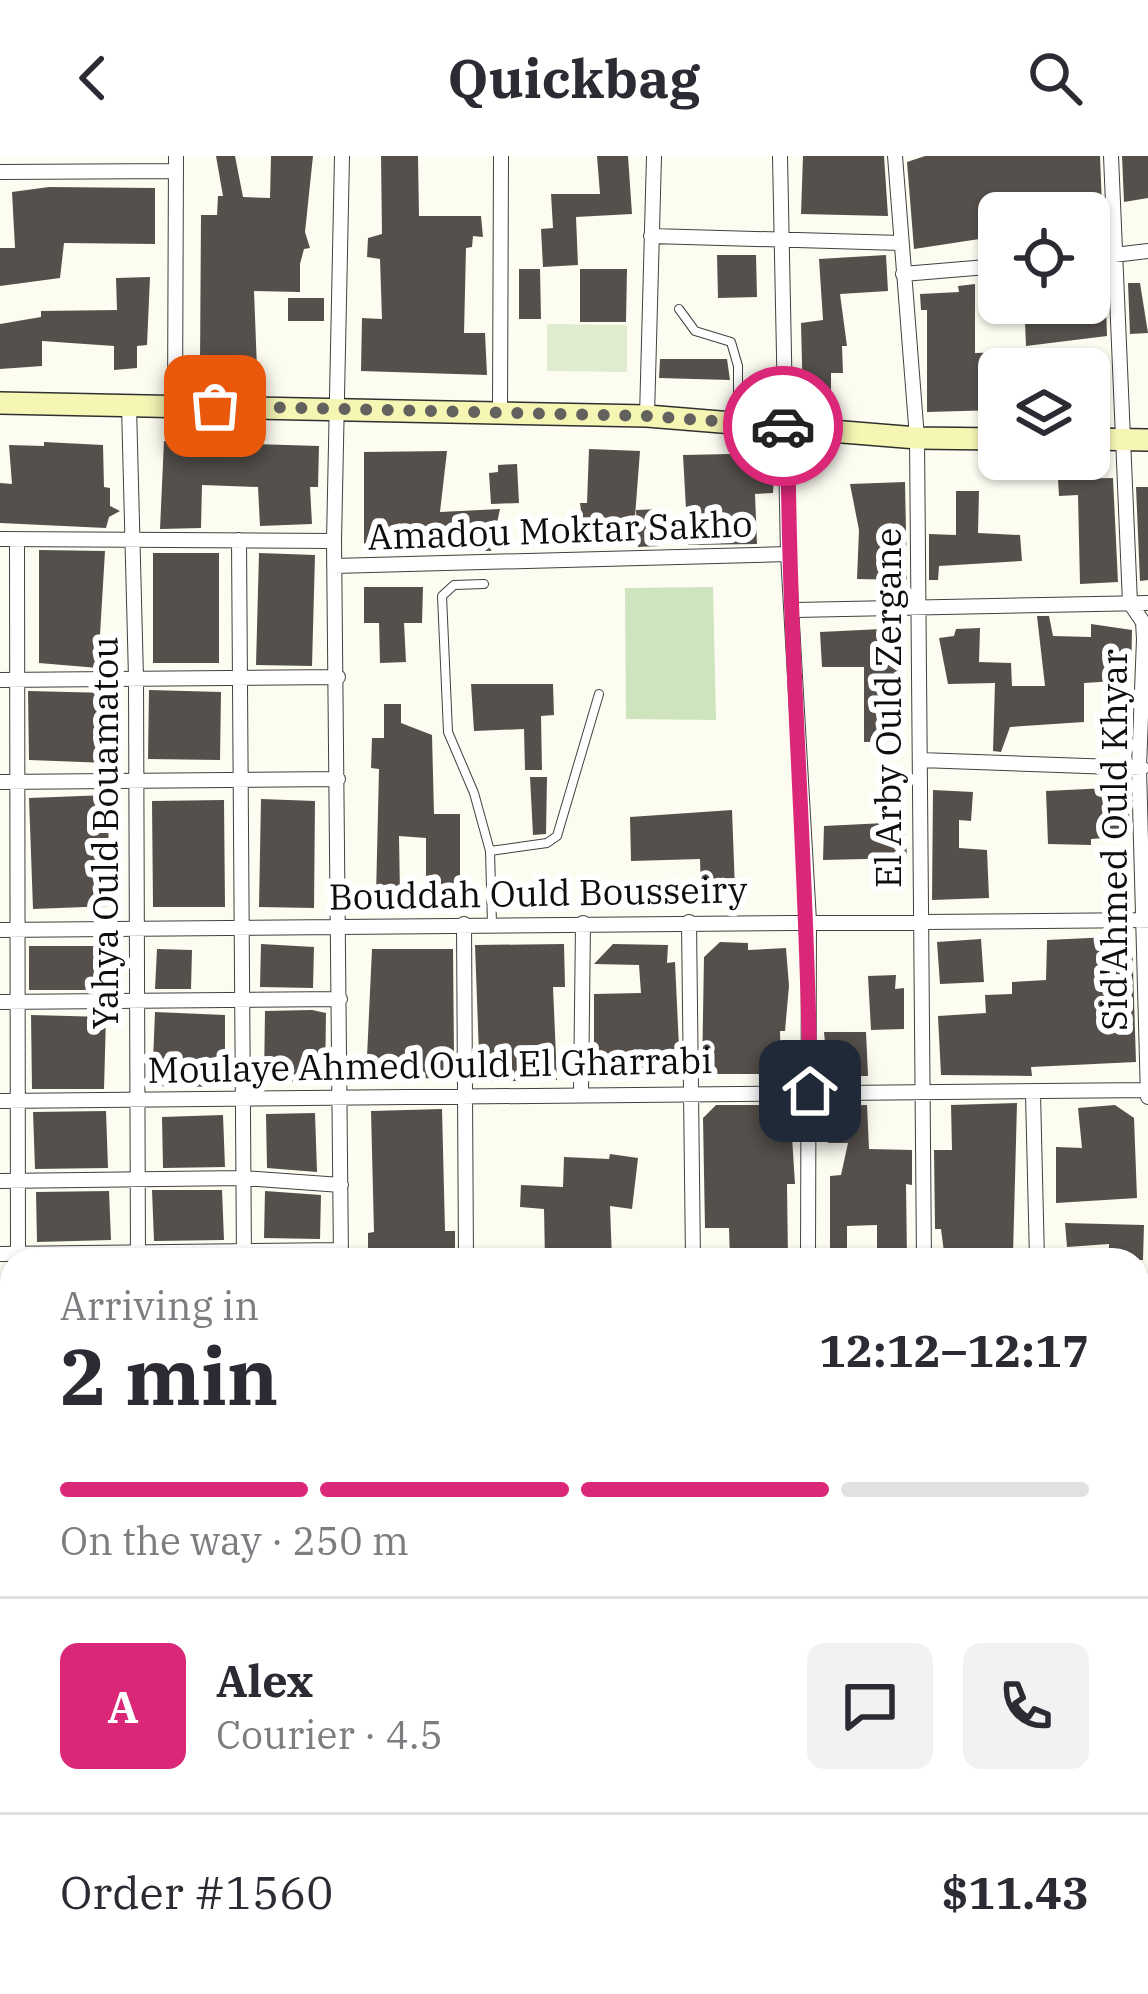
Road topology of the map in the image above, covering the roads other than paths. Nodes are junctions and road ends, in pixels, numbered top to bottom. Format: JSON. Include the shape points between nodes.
{"nodes":[{"id":1,"x":343,"y":156,"type":"edge"},
{"id":2,"x":501,"y":156,"type":"edge"},
{"id":3,"x":654,"y":156,"type":"edge"},
{"id":4,"x":780,"y":156,"type":"edge"},
{"id":5,"x":896,"y":156,"type":"edge"},
{"id":6,"x":1112,"y":156,"type":"edge"},
{"id":7,"x":176,"y":164,"type":"edge"},
{"id":8,"x":0,"y":172,"type":"edge"},
{"id":9,"x":651,"y":236,"type":"junction"},
{"id":10,"x":781,"y":238,"type":"junction"},
{"id":11,"x":901,"y":242,"type":"junction"},
{"id":12,"x":1148,"y":251,"type":"edge"},
{"id":13,"x":1119,"y":255,"type":"junction"},
{"id":14,"x":1110,"y":256,"type":"edge"},
{"id":15,"x":978,"y":268,"type":"edge"},
{"id":16,"x":903,"y":274,"type":"junction"},
{"id":17,"x":679,"y":309,"type":"dead end"},
{"id":18,"x":0,"y":403,"type":"edge"},
{"id":19,"x":129,"y":406,"type":"junction"},
{"id":20,"x":175,"y":406,"type":"junction"},
{"id":21,"x":335,"y":408,"type":"junction"},
{"id":22,"x":500,"y":412,"type":"junction"},
{"id":23,"x":647,"y":416,"type":"junction"},
{"id":24,"x":738,"y":423,"type":"junction"},
{"id":25,"x":788,"y":427,"type":"junction"},
{"id":26,"x":917,"y":438,"type":"junction"},
{"id":27,"x":978,"y":439,"type":"edge"},
{"id":28,"x":1137,"y":440,"type":"edge"},
{"id":29,"x":130,"y":538,"type":"junction"},
{"id":30,"x":0,"y":539,"type":"edge"},
{"id":31,"x":17,"y":540,"type":"junction"},
{"id":32,"x":239,"y":540,"type":"junction"},
{"id":33,"x":334,"y":541,"type":"junction"},
{"id":34,"x":788,"y":554,"type":"junction"},
{"id":35,"x":334,"y":566,"type":"junction"},
{"id":36,"x":484,"y":584,"type":"dead end"},
{"id":37,"x":1130,"y":602,"type":"junction"},
{"id":38,"x":1148,"y":603,"type":"edge"},
{"id":39,"x":915,"y":608,"type":"junction"},
{"id":40,"x":795,"y":610,"type":"junction"},
{"id":41,"x":338,"y":677,"type":"junction"},
{"id":42,"x":136,"y":678,"type":"junction"},
{"id":43,"x":241,"y":678,"type":"junction"},
{"id":44,"x":0,"y":680,"type":"edge"},
{"id":45,"x":19,"y":680,"type":"junction"},
{"id":46,"x":599,"y":694,"type":"dead end"},
{"id":47,"x":920,"y":760,"type":"junction"},
{"id":48,"x":1143,"y":767,"type":"edge"},
{"id":49,"x":338,"y":779,"type":"junction"},
{"id":50,"x":134,"y":781,"type":"junction"},
{"id":51,"x":240,"y":781,"type":"junction"},
{"id":52,"x":0,"y":782,"type":"edge"},
{"id":53,"x":20,"y":782,"type":"junction"},
{"id":54,"x":490,"y":851,"type":"junction"},
{"id":55,"x":1144,"y":920,"type":"edge"},
{"id":56,"x":809,"y":921,"type":"junction"},
{"id":57,"x":920,"y":921,"type":"junction"},
{"id":58,"x":583,"y":922,"type":"junction"},
{"id":59,"x":689,"y":922,"type":"junction"},
{"id":60,"x":464,"y":924,"type":"junction"},
{"id":61,"x":492,"y":924,"type":"junction"},
{"id":62,"x":339,"y":925,"type":"junction"},
{"id":63,"x":242,"y":926,"type":"junction"},
{"id":64,"x":136,"y":927,"type":"junction"},
{"id":65,"x":19,"y":929,"type":"junction"},
{"id":66,"x":0,"y":930,"type":"edge"},
{"id":67,"x":340,"y":999,"type":"junction"},
{"id":68,"x":136,"y":1000,"type":"junction"},
{"id":69,"x":242,"y":1000,"type":"junction"},
{"id":70,"x":7,"y":1002,"type":"edge"},
{"id":71,"x":694,"y":1090,"type":"junction"},
{"id":72,"x":810,"y":1091,"type":"junction"},
{"id":73,"x":1147,"y":1092,"type":"edge"},
{"id":74,"x":581,"y":1093,"type":"junction"},
{"id":75,"x":340,"y":1094,"type":"junction"},
{"id":76,"x":923,"y":1094,"type":"junction"},
{"id":77,"x":1034,"y":1094,"type":"junction"},
{"id":78,"x":463,"y":1095,"type":"junction"},
{"id":79,"x":243,"y":1098,"type":"junction"},
{"id":80,"x":137,"y":1099,"type":"junction"},
{"id":81,"x":8,"y":1101,"type":"edge"},
{"id":82,"x":244,"y":1178,"type":"junction"},
{"id":83,"x":18,"y":1180,"type":"junction"},
{"id":84,"x":135,"y":1180,"type":"junction"},
{"id":85,"x":0,"y":1181,"type":"edge"},
{"id":86,"x":341,"y":1184,"type":"junction"},
{"id":87,"x":18,"y":1248,"type":"edge"},
{"id":88,"x":138,"y":1248,"type":"edge"},
{"id":89,"x":244,"y":1248,"type":"edge"},
{"id":90,"x":341,"y":1248,"type":"edge"},
{"id":91,"x":466,"y":1248,"type":"edge"},
{"id":92,"x":693,"y":1248,"type":"edge"},
{"id":93,"x":808,"y":1248,"type":"edge"},
{"id":94,"x":924,"y":1248,"type":"edge"},
{"id":95,"x":1037,"y":1248,"type":"edge"}],
"edges":[{"from":1,"to":21,"type":"street"},
{"from":2,"to":22,"type":"street"},
{"from":3,"to":9,"type":"street"},
{"from":4,"to":10,"type":"street"},
{"from":5,"to":11,"type":"street","name":"El Arby Ould Zergane"},
{"from":6,"to":13,"type":"street","name":"Sid'Ahmed Ould Khyar"},
{"from":7,"to":8,"type":"street"},
{"from":7,"to":20,"type":"street"},
{"from":9,"to":10,"type":"street"},
{"from":9,"to":23,"type":"street"},
{"from":10,"to":11,"type":"street"},
{"from":10,"to":25,"type":"street"},
{"from":11,"to":16,"type":"street","name":"El Arby Ould Zergane"},
{"from":12,"to":13,"type":"street"},
{"from":13,"to":14,"type":"street"},
{"from":13,"to":28,"type":"street","name":"Sid'Ahmed Ould Khyar"},
{"from":15,"to":16,"type":"street"},
{"from":16,"to":26,"type":"street","name":"El Arby Ould Zergane"},
{"from":17,"to":24,"type":"lane","via":[[694,332],[731,342]]},
{"from":18,"to":19,"type":"street"},
{"from":19,"to":20,"type":"street"},
{"from":19,"to":29,"type":"street","name":"Yahya Ould Bouamatou"},
{"from":20,"to":21,"type":"street"},
{"from":21,"to":22,"type":"street"},
{"from":21,"to":33,"type":"street"},
{"from":22,"to":23,"type":"street"},
{"from":23,"to":24,"type":"street"},
{"from":24,"to":25,"type":"street"},
{"from":25,"to":26,"type":"street"},
{"from":25,"to":34,"type":"street"},
{"from":26,"to":27,"type":"street"},
{"from":26,"to":39,"type":"street","name":"El Arby Ould Zergane"},
{"from":28,"to":37,"type":"street","name":"Sid'Ahmed Ould Khyar"},
{"from":29,"to":31,"type":"street"},
{"from":29,"to":32,"type":"street"},
{"from":29,"to":42,"type":"street","name":"Yahya Ould Bouamatou"},
{"from":30,"to":31,"type":"street"},
{"from":31,"to":45,"type":"street"},
{"from":32,"to":33,"type":"street"},
{"from":32,"to":43,"type":"street"},
{"from":33,"to":35,"type":"street"},
{"from":34,"to":35,"type":"street","name":"Amadou Moktar Sakho"},
{"from":34,"to":40,"type":"street"},
{"from":35,"to":41,"type":"street"},
{"from":36,"to":54,"type":"lane","via":[[454,585],[442,596],[448,732]]},
{"from":37,"to":38,"type":"street"},
{"from":37,"to":39,"type":"street"},
{"from":37,"to":48,"type":"street","name":"Sid'Ahmed Ould Khyar","via":[[1143,622]]},
{"from":39,"to":40,"type":"street"},
{"from":39,"to":47,"type":"street","name":"El Arby Ould Zergane"},
{"from":40,"to":56,"type":"street"},
{"from":41,"to":43,"type":"street"},
{"from":41,"to":49,"type":"street"},
{"from":42,"to":43,"type":"street"},
{"from":42,"to":45,"type":"street"},
{"from":42,"to":50,"type":"street","name":"Yahya Ould Bouamatou"},
{"from":43,"to":51,"type":"street"},
{"from":44,"to":45,"type":"street"},
{"from":45,"to":53,"type":"street"},
{"from":46,"to":54,"type":"lane","via":[[557,836]]},
{"from":47,"to":48,"type":"street"},
{"from":47,"to":57,"type":"street","name":"El Arby Ould Zergane"},
{"from":48,"to":55,"type":"street","name":"Sid'Ahmed Ould Khyar"},
{"from":49,"to":51,"type":"street"},
{"from":49,"to":62,"type":"street"},
{"from":50,"to":51,"type":"street"},
{"from":50,"to":53,"type":"street"},
{"from":50,"to":64,"type":"street","name":"Yahya Ould Bouamatou"},
{"from":51,"to":63,"type":"street"},
{"from":52,"to":53,"type":"street"},
{"from":53,"to":65,"type":"street"},
{"from":54,"to":61,"type":"lane"},
{"from":55,"to":57,"type":"street","name":"Bouddah Ould Bousseiry"},
{"from":55,"to":73,"type":"street","name":"Sid'Ahmed Ould Khyar"},
{"from":56,"to":57,"type":"street","name":"Bouddah Ould Bousseiry"},
{"from":56,"to":59,"type":"street","name":"Bouddah Ould Bousseiry"},
{"from":56,"to":72,"type":"street"},
{"from":57,"to":76,"type":"street","name":"El Arby Ould Zergane"},
{"from":58,"to":59,"type":"street","name":"Bouddah Ould Bousseiry"},
{"from":58,"to":61,"type":"street","name":"Bouddah Ould Bousseiry"},
{"from":58,"to":74,"type":"street"},
{"from":59,"to":71,"type":"street"},
{"from":60,"to":61,"type":"street","name":"Bouddah Ould Bousseiry"},
{"from":60,"to":62,"type":"street","name":"Bouddah Ould Bousseiry"},
{"from":60,"to":78,"type":"street"},
{"from":62,"to":63,"type":"street","name":"Bouddah Ould Bousseiry"},
{"from":62,"to":67,"type":"street"},
{"from":63,"to":64,"type":"street","name":"Bouddah Ould Bousseiry"},
{"from":63,"to":69,"type":"street"},
{"from":64,"to":65,"type":"street","name":"Bouddah Ould Bousseiry"},
{"from":64,"to":68,"type":"street","name":"Yahya Ould Bouamatou"},
{"from":65,"to":66,"type":"street","name":"Bouddah Ould Bousseiry"},
{"from":65,"to":70,"type":"street"},
{"from":67,"to":69,"type":"street"},
{"from":67,"to":75,"type":"street"},
{"from":68,"to":69,"type":"street"},
{"from":68,"to":70,"type":"street"},
{"from":68,"to":80,"type":"street","name":"Yahya Ould Bouamatou"},
{"from":69,"to":79,"type":"street"},
{"from":70,"to":81,"type":"street"},
{"from":71,"to":72,"type":"street","name":"Moulaye Ahmed Ould El Gharrabi"},
{"from":71,"to":74,"type":"street","name":"Moulaye Ahmed Ould El Gharrabi"},
{"from":71,"to":92,"type":"street"},
{"from":72,"to":76,"type":"street","name":"Moulaye Ahmed Ould El Gharrabi"},
{"from":72,"to":93,"type":"street"},
{"from":73,"to":77,"type":"street","name":"Moulaye Ahmed Ould El Gharrabi"},
{"from":74,"to":78,"type":"street","name":"Moulaye Ahmed Ould El Gharrabi"},
{"from":75,"to":78,"type":"street","name":"Moulaye Ahmed Ould El Gharrabi"},
{"from":75,"to":79,"type":"street","name":"Moulaye Ahmed Ould El Gharrabi"},
{"from":75,"to":86,"type":"street"},
{"from":76,"to":77,"type":"street","name":"Moulaye Ahmed Ould El Gharrabi"},
{"from":76,"to":94,"type":"street","name":"El Arby Ould Zergane"},
{"from":77,"to":95,"type":"street"},
{"from":78,"to":91,"type":"street"},
{"from":79,"to":80,"type":"street","name":"Moulaye Ahmed Ould El Gharrabi"},
{"from":79,"to":82,"type":"street"},
{"from":80,"to":81,"type":"street","name":"Moulaye Ahmed Ould El Gharrabi"},
{"from":80,"to":84,"type":"street","name":"Yahya Ould Bouamatou"},
{"from":81,"to":83,"type":"street"},
{"from":82,"to":84,"type":"street"},
{"from":82,"to":86,"type":"street"},
{"from":82,"to":89,"type":"street"},
{"from":83,"to":84,"type":"street"},
{"from":83,"to":85,"type":"street"},
{"from":83,"to":87,"type":"street"},
{"from":84,"to":88,"type":"street","name":"Yahya Ould Bouamatou"},
{"from":86,"to":90,"type":"street"}]}
